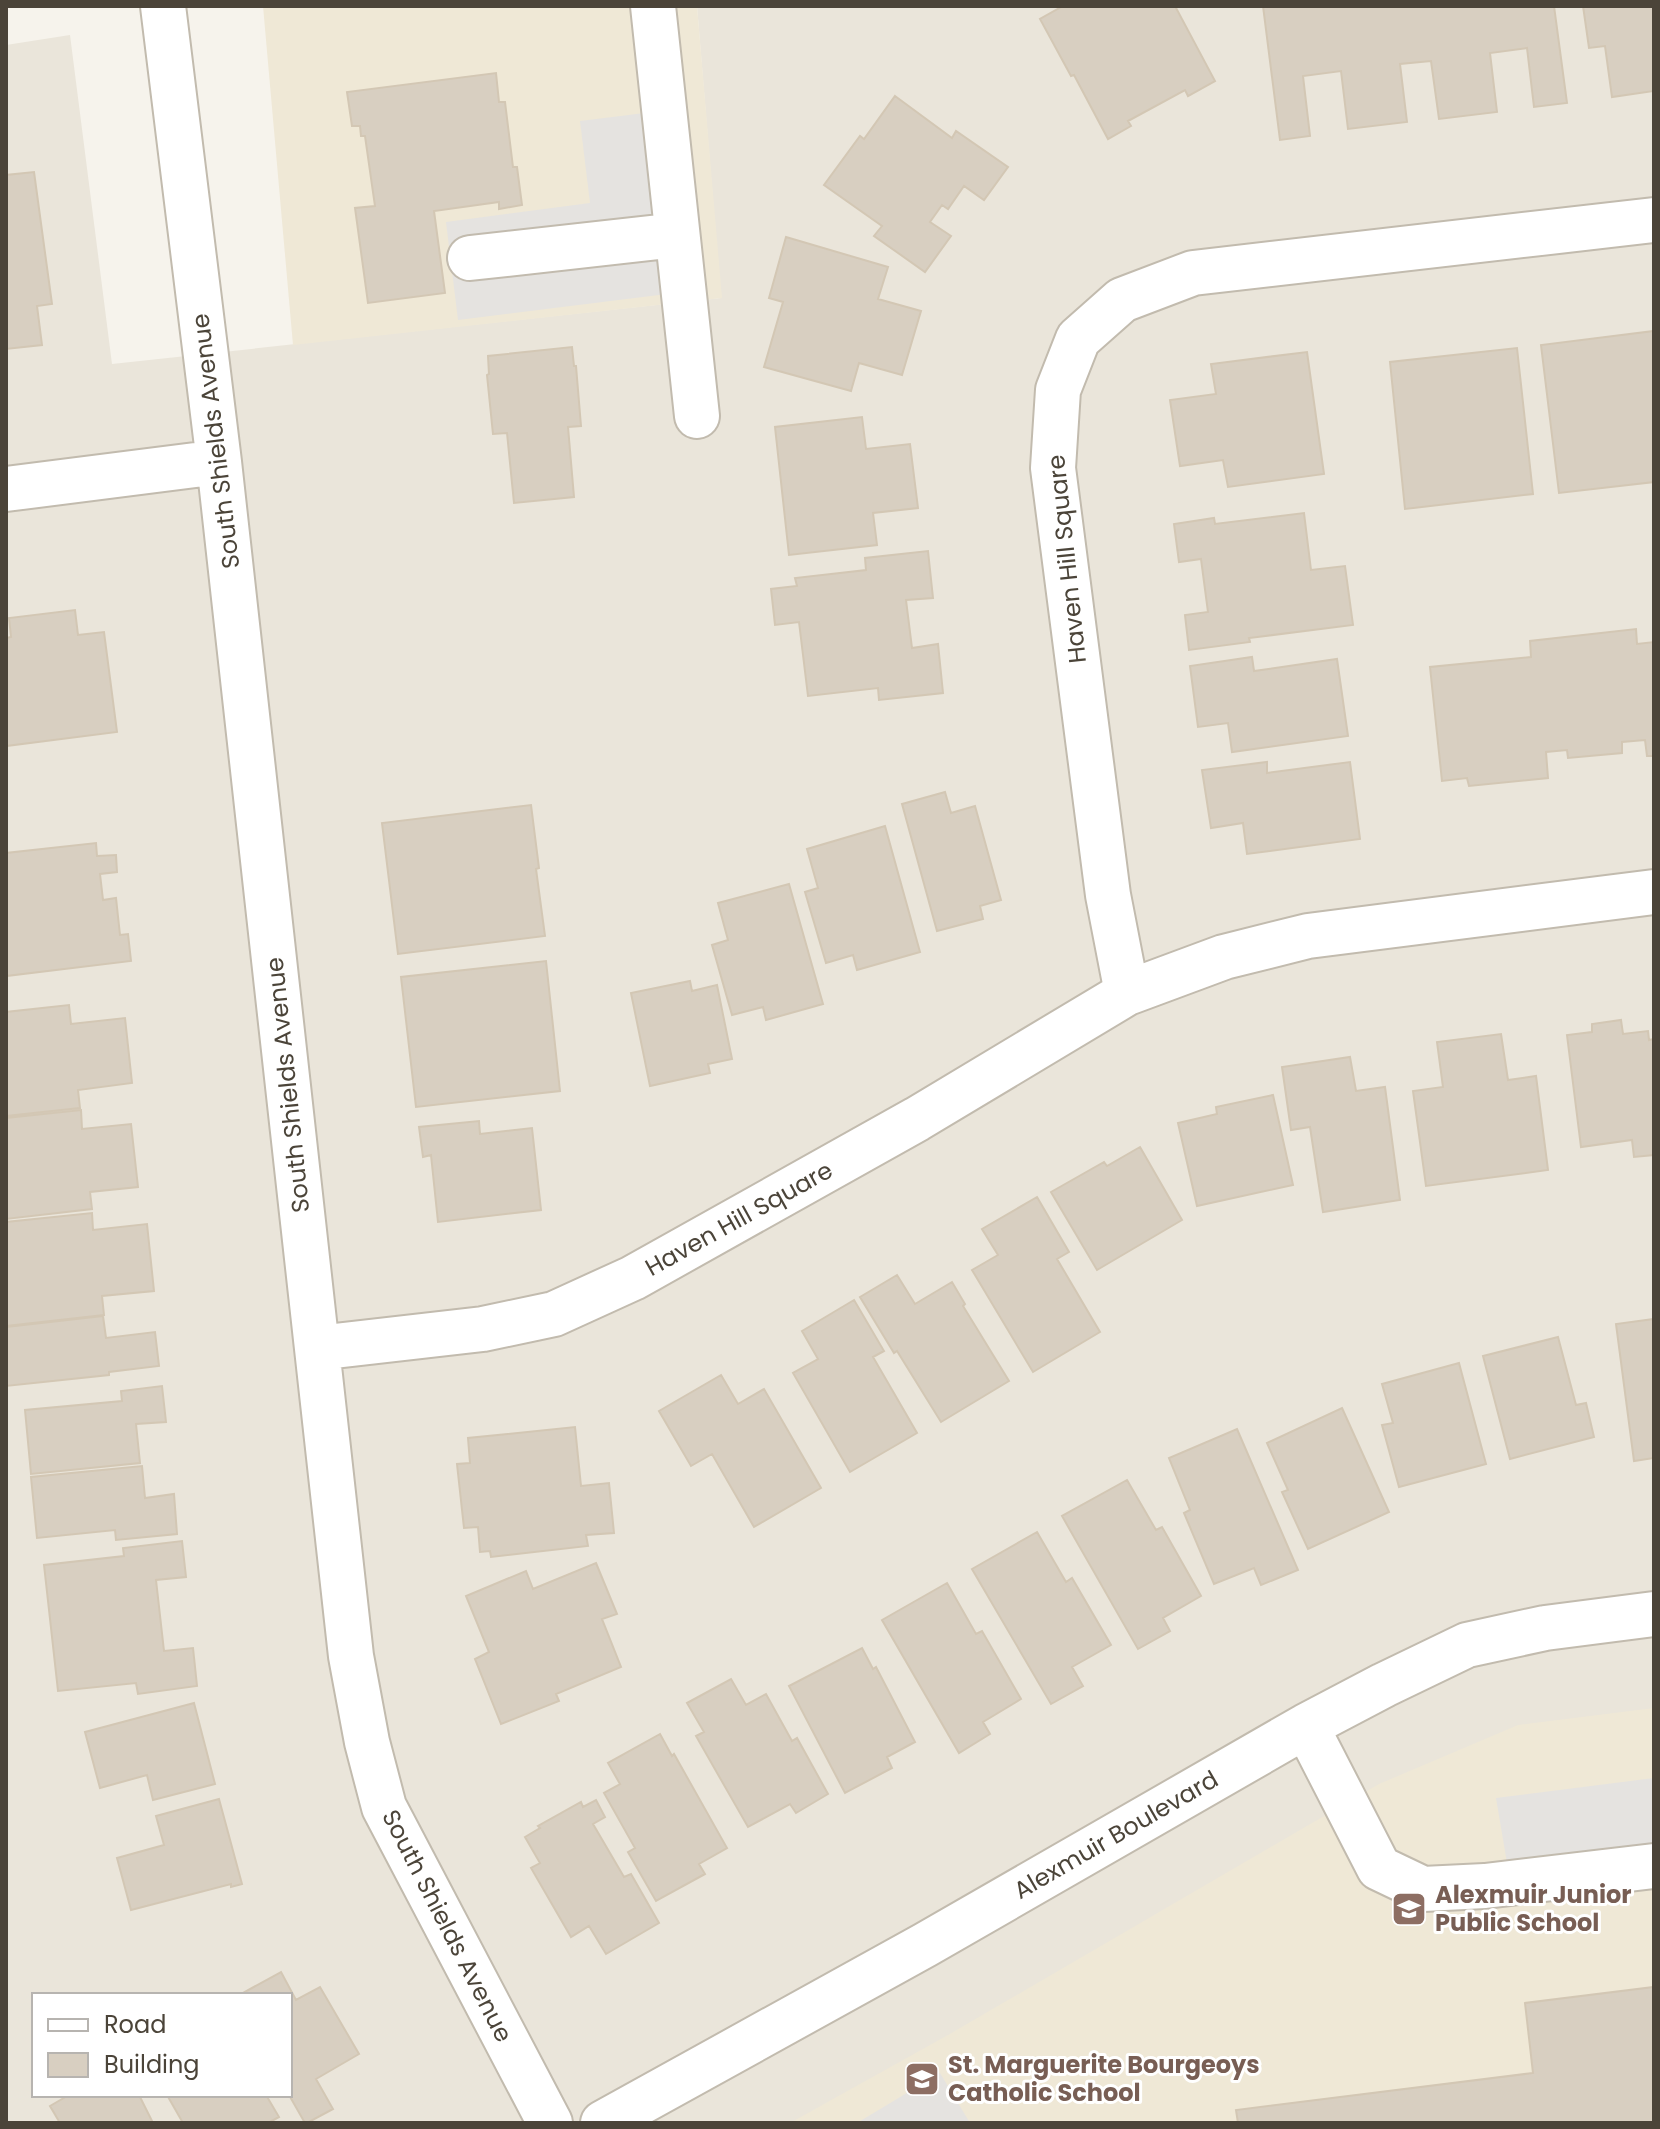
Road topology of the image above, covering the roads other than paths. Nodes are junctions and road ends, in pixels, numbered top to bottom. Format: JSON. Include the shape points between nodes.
{"nodes":[{"id":1,"x":163,"y":6,"type":"edge"},
{"id":2,"x":653,"y":6,"type":"edge"},
{"id":3,"x":1654,"y":220,"type":"edge"},
{"id":4,"x":677,"y":235,"type":"junction"},
{"id":5,"x":470,"y":258,"type":"dead end"},
{"id":6,"x":697,"y":416,"type":"dead end"},
{"id":7,"x":219,"y":462,"type":"junction"},
{"id":8,"x":6,"y":489,"type":"edge"},
{"id":9,"x":1654,"y":892,"type":"edge"},
{"id":10,"x":1127,"y":993,"type":"junction"},
{"id":11,"x":317,"y":1348,"type":"junction"},
{"id":12,"x":1654,"y":1614,"type":"edge"},
{"id":13,"x":1306,"y":1726,"type":"junction"},
{"id":14,"x":1654,"y":1866,"type":"edge"},
{"id":15,"x":550,"y":2123,"type":"edge"},
{"id":16,"x":603,"y":2123,"type":"edge"}],
"edges":[{"from":1,"to":7,"type":"street","name":"South Shields Avenue"},
{"from":2,"to":4,"type":"street"},
{"from":3,"to":10,"type":"street","name":"Haven Hill Square","via":[[1193,273],[1122,300],[1078,339],[1058,390],[1053,468],[1108,895]]},
{"from":4,"to":5,"type":"street"},
{"from":4,"to":6,"type":"street"},
{"from":7,"to":8,"type":"street"},
{"from":7,"to":11,"type":"street","name":"South Shields Avenue"},
{"from":9,"to":10,"type":"street","name":"Haven Hill Square","via":[[1308,936],[1224,957]]},
{"from":10,"to":11,"type":"street","name":"Haven Hill Square","via":[[917,1119],[633,1278],[554,1314],[483,1329]]},
{"from":11,"to":15,"type":"street","name":"South Shields Avenue","via":[[351,1656],[384,1807]]},
{"from":12,"to":13,"type":"street","name":"Alexmuir Boulevard","via":[[1545,1628],[1467,1645]]},
{"from":13,"to":14,"type":"street","via":[[1379,1868],[1423,1889]]},
{"from":13,"to":16,"type":"street","name":"Alexmuir Boulevard"}]}
